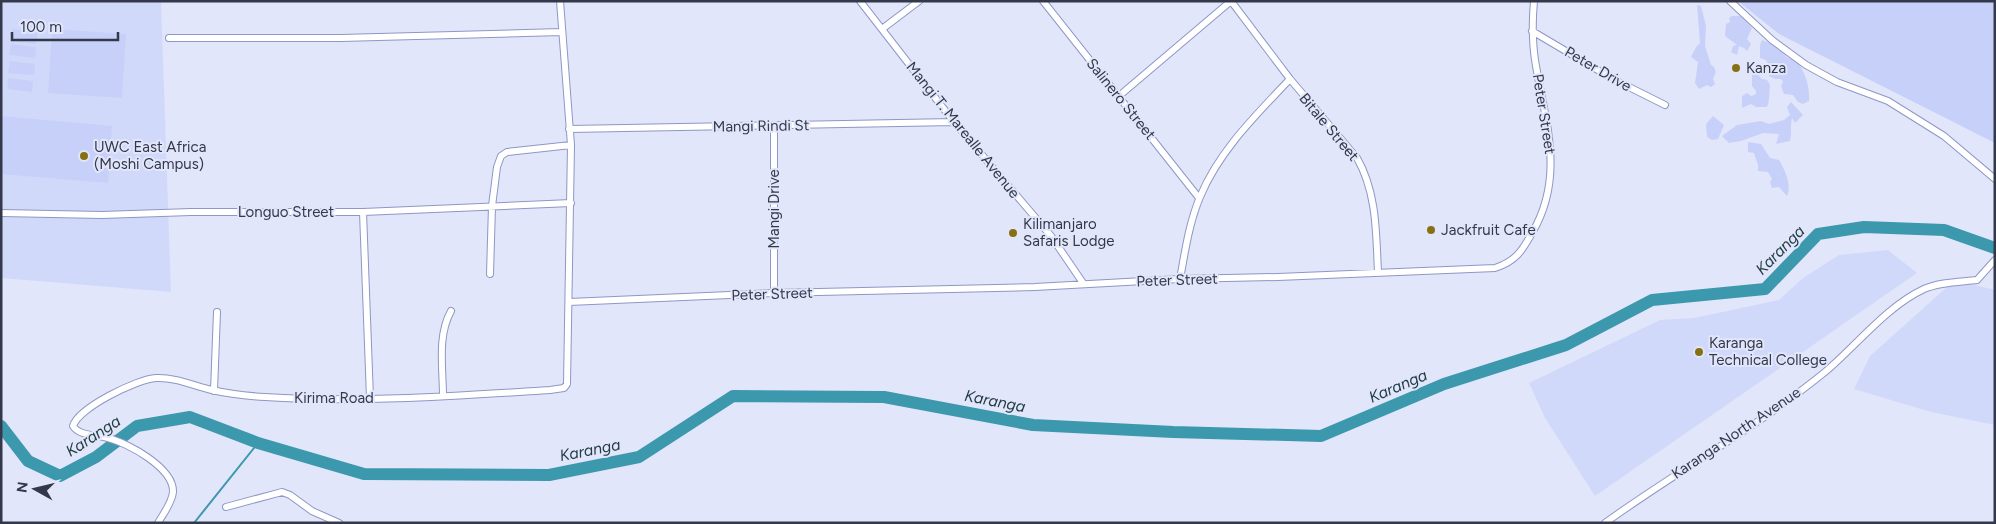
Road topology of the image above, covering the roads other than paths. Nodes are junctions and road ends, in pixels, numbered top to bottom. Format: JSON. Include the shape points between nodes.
{"nodes":[{"id":1,"x":560,"y":1,"type":"edge"},
{"id":2,"x":860,"y":1,"type":"edge"},
{"id":3,"x":919,"y":1,"type":"edge"},
{"id":4,"x":1043,"y":1,"type":"edge"},
{"id":5,"x":1231,"y":1,"type":"edge"},
{"id":6,"x":1534,"y":1,"type":"edge"},
{"id":7,"x":1730,"y":1,"type":"edge"},
{"id":8,"x":882,"y":29,"type":"junction"},
{"id":9,"x":1532,"y":31,"type":"junction"},
{"id":10,"x":561,"y":32,"type":"junction"},
{"id":11,"x":169,"y":38,"type":"dead end"},
{"id":12,"x":1290,"y":80,"type":"junction"},
{"id":13,"x":1119,"y":96,"type":"junction"},
{"id":14,"x":1665,"y":105,"type":"dead end"},
{"id":15,"x":954,"y":122,"type":"junction"},
{"id":16,"x":774,"y":126,"type":"junction"},
{"id":17,"x":569,"y":129,"type":"junction"},
{"id":18,"x":571,"y":145,"type":"junction"},
{"id":19,"x":1995,"y":179,"type":"edge"},
{"id":20,"x":1199,"y":198,"type":"junction"},
{"id":21,"x":570,"y":203,"type":"junction"},
{"id":22,"x":492,"y":206,"type":"junction"},
{"id":23,"x":363,"y":212,"type":"junction"},
{"id":24,"x":1,"y":213,"type":"edge"},
{"id":25,"x":1995,"y":260,"type":"edge"},
{"id":26,"x":1378,"y":272,"type":"junction"},
{"id":27,"x":490,"y":274,"type":"dead end"},
{"id":28,"x":1180,"y":279,"type":"junction"},
{"id":29,"x":1083,"y":283,"type":"junction"},
{"id":30,"x":774,"y":293,"type":"junction"},
{"id":31,"x":569,"y":302,"type":"junction"},
{"id":32,"x":451,"y":311,"type":"dead end"},
{"id":33,"x":217,"y":312,"type":"dead end"},
{"id":34,"x":214,"y":391,"type":"junction"},
{"id":35,"x":443,"y":396,"type":"junction"},
{"id":36,"x":370,"y":398,"type":"junction"},
{"id":37,"x":226,"y":506,"type":"dead end"},
{"id":38,"x":158,"y":523,"type":"edge"},
{"id":39,"x":339,"y":523,"type":"edge"},
{"id":40,"x":1605,"y":523,"type":"edge"}],
"edges":[{"from":1,"to":10,"type":"street"},
{"from":2,"to":8,"type":"street","name":"Mangi T. Marealle Avenue"},
{"from":3,"to":8,"type":"street"},
{"from":4,"to":13,"type":"street","name":"Salinero Street"},
{"from":5,"to":12,"type":"street","name":"Bitale Street"},
{"from":5,"to":13,"type":"street"},
{"from":6,"to":9,"type":"street","name":"Peter Street"},
{"from":7,"to":19,"type":"street","via":[[1772,40],[1806,65],[1837,82],[1888,101],[1944,136]]},
{"from":8,"to":15,"type":"street","name":"Mangi T. Marealle Avenue"},
{"from":9,"to":14,"type":"street","name":"Peter Drive","via":[[1613,79]]},
{"from":9,"to":26,"type":"street","name":"Peter Street","via":[[1552,158],[1548,194],[1538,224],[1522,250],[1509,263],[1495,268]]},
{"from":10,"to":11,"type":"street","via":[[351,38]]},
{"from":10,"to":17,"type":"street"},
{"from":12,"to":20,"type":"street","via":[[1249,123],[1219,162]]},
{"from":12,"to":26,"type":"street","name":"Bitale Street","via":[[1345,143],[1365,172],[1373,201]]},
{"from":13,"to":20,"type":"street","name":"Salinero Street"},
{"from":15,"to":16,"type":"street","name":"Mangi Rindi St"},
{"from":15,"to":29,"type":"street","name":"Mangi T. Marealle Avenue","via":[[1050,236]]},
{"from":16,"to":17,"type":"street","name":"Mangi Rindi St"},
{"from":16,"to":30,"type":"street","name":"Mangi Drive"},
{"from":17,"to":18,"type":"street"},
{"from":18,"to":21,"type":"street"},
{"from":18,"to":22,"type":"street","via":[[504,154],[498,161]]},
{"from":20,"to":28,"type":"street"},
{"from":21,"to":22,"type":"street","name":"Longuo Street"},
{"from":21,"to":31,"type":"street"},
{"from":22,"to":23,"type":"street","name":"Longuo Street"},
{"from":22,"to":27,"type":"street"},
{"from":23,"to":24,"type":"street","name":"Longuo Street"},
{"from":23,"to":36,"type":"street"},
{"from":25,"to":40,"type":"street","name":"Karanga North Avenue","via":[[1977,280],[1925,289],[1897,306],[1825,372],[1778,407]]},
{"from":26,"to":28,"type":"street","name":"Peter Street"},
{"from":28,"to":29,"type":"street","name":"Peter Street"},
{"from":29,"to":30,"type":"street","name":"Peter Street"},
{"from":30,"to":31,"type":"street","name":"Peter Street"},
{"from":31,"to":35,"type":"street","name":"Kirima Road","via":[[568,379],[564,388]]},
{"from":32,"to":35,"type":"street","via":[[443,337]]},
{"from":33,"to":34,"type":"street"},
{"from":34,"to":36,"type":"street","name":"Kirima Road","via":[[292,398]]},
{"from":34,"to":38,"type":"street","name":"Kirima Road","via":[[169,379],[144,380],[90,408],[74,421],[73,426],[79,432],[110,438],[159,467],[173,493]]},
{"from":35,"to":36,"type":"street","name":"Kirima Road"},
{"from":37,"to":39,"type":"street","via":[[282,492]]}]}
